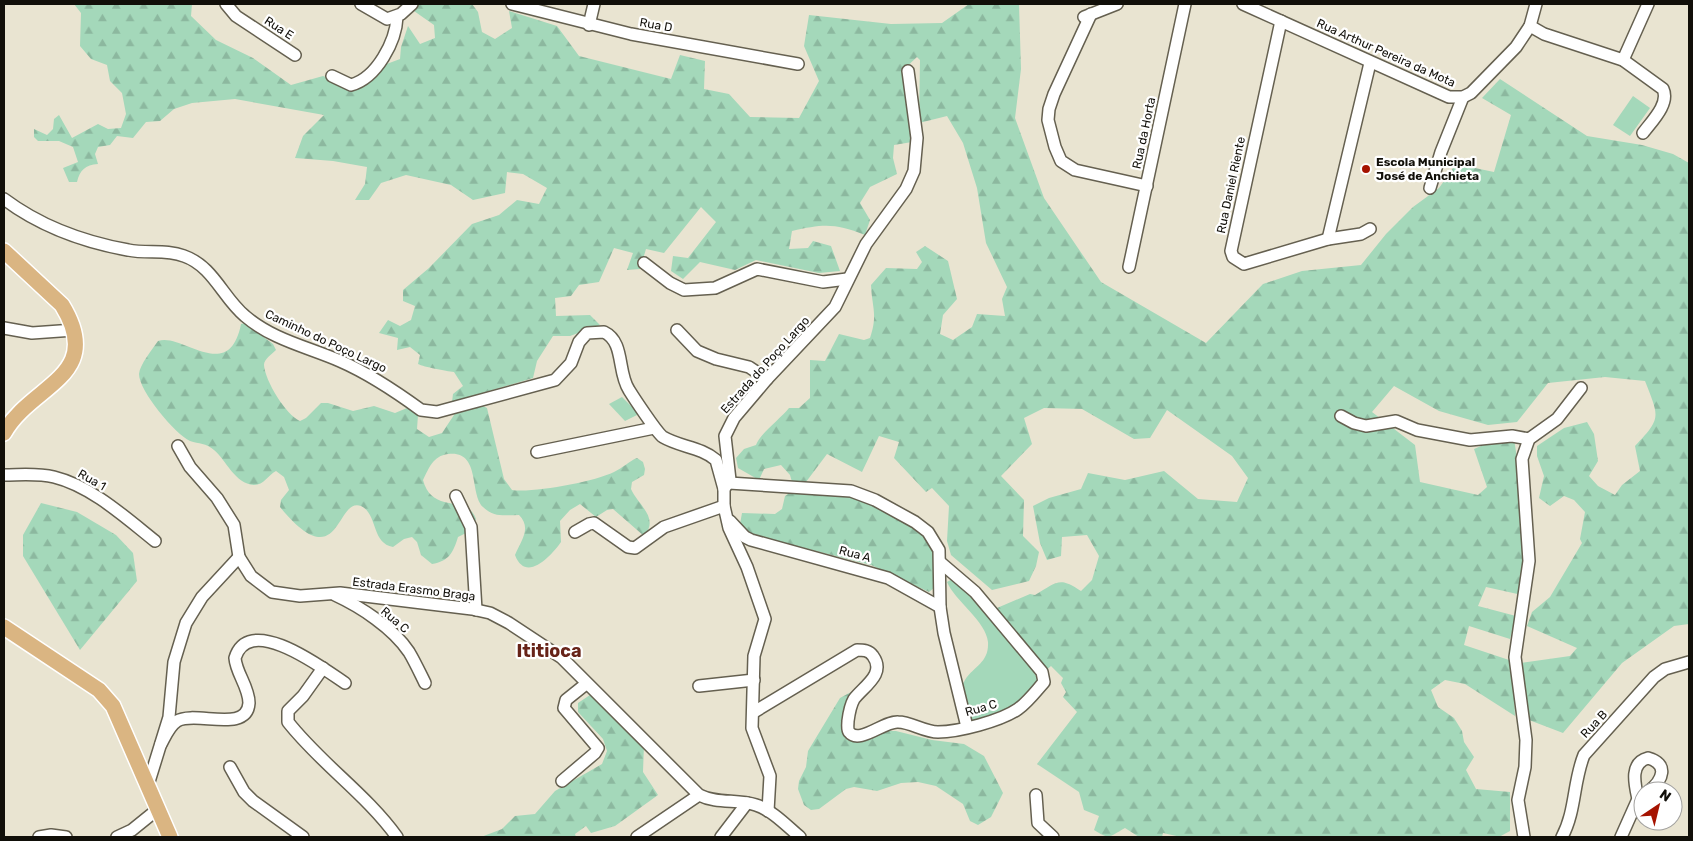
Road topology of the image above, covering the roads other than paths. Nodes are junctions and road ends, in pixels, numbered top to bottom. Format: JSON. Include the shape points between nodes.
{"nodes":[{"id":1,"x":226,"y":4,"type":"edge"},
{"id":2,"x":361,"y":4,"type":"edge"},
{"id":3,"x":512,"y":4,"type":"edge"},
{"id":4,"x":594,"y":4,"type":"edge"},
{"id":5,"x":1117,"y":4,"type":"edge"},
{"id":6,"x":1184,"y":4,"type":"edge"},
{"id":7,"x":1242,"y":4,"type":"edge"},
{"id":8,"x":1536,"y":4,"type":"edge"},
{"id":9,"x":1648,"y":4,"type":"edge"},
{"id":10,"x":405,"y":8,"type":"edge"},
{"id":11,"x":1281,"y":21,"type":"junction"},
{"id":12,"x":589,"y":25,"type":"junction"},
{"id":13,"x":1530,"y":26,"type":"junction"},
{"id":14,"x":295,"y":56,"type":"dead end"},
{"id":15,"x":1623,"y":60,"type":"junction"},
{"id":16,"x":1370,"y":63,"type":"junction"},
{"id":17,"x":798,"y":64,"type":"dead end"},
{"id":18,"x":908,"y":71,"type":"dead end"},
{"id":19,"x":332,"y":76,"type":"dead end"},
{"id":20,"x":1463,"y":97,"type":"junction"},
{"id":21,"x":1643,"y":133,"type":"dead end"},
{"id":22,"x":1147,"y":186,"type":"junction"},
{"id":23,"x":1430,"y":188,"type":"dead end"},
{"id":24,"x":4,"y":199,"type":"edge"},
{"id":25,"x":1370,"y":229,"type":"dead end"},
{"id":26,"x":1328,"y":239,"type":"junction"},
{"id":27,"x":4,"y":251,"type":"edge"},
{"id":28,"x":644,"y":263,"type":"dead end"},
{"id":29,"x":1129,"y":267,"type":"dead end"},
{"id":30,"x":848,"y":279,"type":"junction"},
{"id":31,"x":4,"y":328,"type":"edge"},
{"id":32,"x":74,"y":330,"type":"junction"},
{"id":33,"x":677,"y":330,"type":"dead end"},
{"id":34,"x":767,"y":380,"type":"junction"},
{"id":35,"x":1581,"y":388,"type":"dead end"},
{"id":36,"x":1342,"y":416,"type":"dead end"},
{"id":37,"x":654,"y":428,"type":"junction"},
{"id":38,"x":4,"y":433,"type":"edge"},
{"id":39,"x":1529,"y":439,"type":"junction"},
{"id":40,"x":178,"y":446,"type":"dead end"},
{"id":41,"x":537,"y":452,"type":"dead end"},
{"id":42,"x":4,"y":474,"type":"edge"},
{"id":43,"x":727,"y":486,"type":"junction"},
{"id":44,"x":456,"y":496,"type":"dead end"},
{"id":45,"x":725,"y":511,"type":"junction"},
{"id":46,"x":575,"y":532,"type":"dead end"},
{"id":47,"x":155,"y":541,"type":"dead end"},
{"id":48,"x":239,"y":557,"type":"junction"},
{"id":49,"x":941,"y":564,"type":"junction"},
{"id":50,"x":331,"y":594,"type":"junction"},
{"id":51,"x":940,"y":607,"type":"junction"},
{"id":52,"x":476,"y":610,"type":"junction"},
{"id":53,"x":4,"y":627,"type":"edge"},
{"id":54,"x":1689,"y":662,"type":"edge"},
{"id":55,"x":323,"y":668,"type":"junction"},
{"id":56,"x":754,"y":680,"type":"junction"},
{"id":57,"x":344,"y":683,"type":"dead end"},
{"id":58,"x":425,"y":683,"type":"dead end"},
{"id":59,"x":586,"y":684,"type":"junction"},
{"id":60,"x":699,"y":686,"type":"dead end"},
{"id":61,"x":754,"y":712,"type":"junction"},
{"id":62,"x":967,"y":727,"type":"junction"},
{"id":63,"x":161,"y":744,"type":"junction"},
{"id":64,"x":230,"y":767,"type":"dead end"},
{"id":65,"x":562,"y":781,"type":"dead end"},
{"id":66,"x":1634,"y":781,"type":"edge"},
{"id":67,"x":1659,"y":781,"type":"edge"},
{"id":68,"x":148,"y":785,"type":"junction"},
{"id":69,"x":699,"y":795,"type":"junction"},
{"id":70,"x":1036,"y":796,"type":"dead end"},
{"id":71,"x":747,"y":803,"type":"junction"},
{"id":72,"x":158,"y":809,"type":"junction"},
{"id":73,"x":768,"y":811,"type":"junction"},
{"id":74,"x":1633,"y":812,"type":"edge"},
{"id":75,"x":39,"y":837,"type":"edge"},
{"id":76,"x":66,"y":837,"type":"edge"},
{"id":77,"x":117,"y":837,"type":"edge"},
{"id":78,"x":170,"y":837,"type":"edge"},
{"id":79,"x":299,"y":837,"type":"edge"},
{"id":80,"x":398,"y":837,"type":"edge"},
{"id":81,"x":637,"y":837,"type":"edge"},
{"id":82,"x":721,"y":837,"type":"edge"},
{"id":83,"x":800,"y":837,"type":"edge"},
{"id":84,"x":1054,"y":837,"type":"edge"},
{"id":85,"x":1524,"y":837,"type":"edge"},
{"id":86,"x":1562,"y":837,"type":"edge"},
{"id":87,"x":1621,"y":837,"type":"edge"}],
"edges":[{"from":1,"to":14,"type":"street","name":"Rua E","via":[[236,16]]},
{"from":2,"to":10,"type":"street","via":[[387,18]]},
{"from":3,"to":12,"type":"street","name":"Rua D"},
{"from":4,"to":12,"type":"street"},
{"from":5,"to":22,"type":"street","via":[[1087,16],[1054,94],[1048,120],[1061,161],[1075,170]]},
{"from":6,"to":22,"type":"street","name":"Rua da Horta"},
{"from":7,"to":11,"type":"street","name":"Rua Arthur Pereira da Mota"},
{"from":8,"to":13,"type":"street","name":"Rua Arthur Pereira da Mota"},
{"from":9,"to":15,"type":"street"},
{"from":10,"to":19,"type":"street","via":[[387,52],[364,78],[351,85]]},
{"from":11,"to":16,"type":"street","name":"Rua Arthur Pereira da Mota"},
{"from":11,"to":26,"type":"street","name":"Rua Daniel Riente","via":[[1231,251],[1237,261],[1244,264]]},
{"from":12,"to":17,"type":"street","name":"Rua D"},
{"from":13,"to":15,"type":"street","via":[[1544,34]]},
{"from":13,"to":20,"type":"street","name":"Rua Arthur Pereira da Mota","via":[[1516,48]]},
{"from":15,"to":21,"type":"street","via":[[1660,87],[1665,96],[1664,103]]},
{"from":16,"to":20,"type":"street","name":"Rua Arthur Pereira da Mota","via":[[1449,98]]},
{"from":16,"to":26,"type":"street"},
{"from":18,"to":30,"type":"street","name":"Estrada do Poço Largo","via":[[917,138],[914,171],[901,198],[866,244]]},
{"from":20,"to":23,"type":"street"},
{"from":22,"to":29,"type":"street","name":"Rua da Horta"},
{"from":24,"to":37,"type":"street","name":"Caminho do Poço Largo","via":[[29,218],[47,226],[129,251],[171,253],[194,260],[207,271],[232,304],[266,331],[369,374],[421,410],[429,412],[455,408],[555,380],[571,363],[579,342],[587,333],[604,332],[616,343],[625,384]]},
{"from":25,"to":26,"type":"street","name":"Rua Daniel Riente","via":[[1361,234]]},
{"from":27,"to":32,"type":"main road","via":[[53,295],[69,316]]},
{"from":28,"to":30,"type":"street","via":[[684,290],[715,288],[757,269],[822,282]]},
{"from":30,"to":34,"type":"street","name":"Estrada do Poço Largo","via":[[836,307]]},
{"from":31,"to":32,"type":"street","via":[[32,333]]},
{"from":32,"to":38,"type":"main road","via":[[75,354],[70,367],[47,391],[16,414]]},
{"from":33,"to":34,"type":"street","via":[[697,351],[749,367]]},
{"from":34,"to":43,"type":"street","name":"Estrada do Poço Largo","via":[[734,418],[725,436]]},
{"from":35,"to":39,"type":"street","via":[[1557,419]]},
{"from":36,"to":39,"type":"street","via":[[1366,426],[1396,421],[1417,430],[1470,440],[1512,436]]},
{"from":37,"to":41,"type":"street"},
{"from":37,"to":43,"type":"street","name":"Caminho do Poço Largo","via":[[664,438],[716,460]]},
{"from":39,"to":85,"type":"street","via":[[1522,459],[1529,561],[1514,657],[1526,740],[1525,767],[1518,800]]},
{"from":40,"to":48,"type":"street","name":"Estrada Erasmo Braga","via":[[234,525]]},
{"from":42,"to":47,"type":"street","name":"Rua 1","via":[[38,475],[71,483],[102,501]]},
{"from":43,"to":45,"type":"street","name":"Estrada do Poço Largo"},
{"from":43,"to":49,"type":"street","via":[[816,488],[863,495],[928,532],[939,550]]},
{"from":44,"to":52,"type":"street","via":[[471,527]]},
{"from":45,"to":46,"type":"street","via":[[664,527],[635,548],[628,547],[594,523]]},
{"from":45,"to":51,"type":"street","name":"Rua A","via":[[745,537],[888,578]]},
{"from":45,"to":56,"type":"street","name":"Estrada do Poço Largo","via":[[765,619],[754,656]]},
{"from":48,"to":50,"type":"street","name":"Estrada Erasmo Braga","via":[[252,576],[272,592],[300,596]]},
{"from":48,"to":63,"type":"street","via":[[202,597],[186,623],[174,662],[170,717]]},
{"from":49,"to":51,"type":"street"},
{"from":49,"to":62,"type":"street","name":"Rua C","via":[[975,592],[1044,677],[1044,682],[1018,709],[998,719]]},
{"from":50,"to":52,"type":"street","name":"Estrada Erasmo Braga"},
{"from":50,"to":58,"type":"street","name":"Rua C","via":[[397,638]]},
{"from":51,"to":62,"type":"street"},
{"from":52,"to":59,"type":"street","name":"Estrada Erasmo Braga","via":[[509,623],[539,642],[562,658]]},
{"from":53,"to":68,"type":"main road","via":[[99,690],[113,706]]},
{"from":54,"to":86,"type":"street","name":"Rua B","via":[[1665,669],[1654,677],[1584,755],[1571,814]]},
{"from":55,"to":57,"type":"street"},
{"from":55,"to":63,"type":"street","via":[[293,649],[274,643],[248,642],[242,645],[236,658],[248,697],[245,714],[237,719],[188,717],[177,721]]},
{"from":55,"to":80,"type":"street","via":[[288,711],[288,722]]},
{"from":56,"to":60,"type":"street"},
{"from":56,"to":61,"type":"street","name":"Estrada do Poço Largo"},
{"from":59,"to":65,"type":"street","via":[[566,700],[564,708],[598,748]]},
{"from":59,"to":69,"type":"street","name":"Estrada Erasmo Braga"},
{"from":61,"to":62,"type":"street","name":"Rua C","via":[[857,650],[864,650],[872,653],[878,662],[877,670],[853,701],[849,732],[860,737],[885,724],[897,722],[939,732]]},
{"from":61,"to":73,"type":"street","name":"Estrada do Poço Largo","via":[[753,734],[771,783]]},
{"from":63,"to":68,"type":"street"},
{"from":64,"to":79,"type":"street","via":[[244,792]]},
{"from":66,"to":67,"type":"street","via":[[1638,763],[1648,758],[1662,766]]},
{"from":68,"to":72,"type":"main road"},
{"from":69,"to":71,"type":"street","via":[[712,800]]},
{"from":69,"to":81,"type":"street"},
{"from":70,"to":84,"type":"street","via":[[1038,824]]},
{"from":71,"to":73,"type":"street"},
{"from":71,"to":82,"type":"street"},
{"from":72,"to":77,"type":"street","via":[[132,830]]},
{"from":72,"to":78,"type":"main road"},
{"from":73,"to":83,"type":"street"},
{"from":74,"to":87,"type":"street"},
{"from":75,"to":76,"type":"street"}]}
